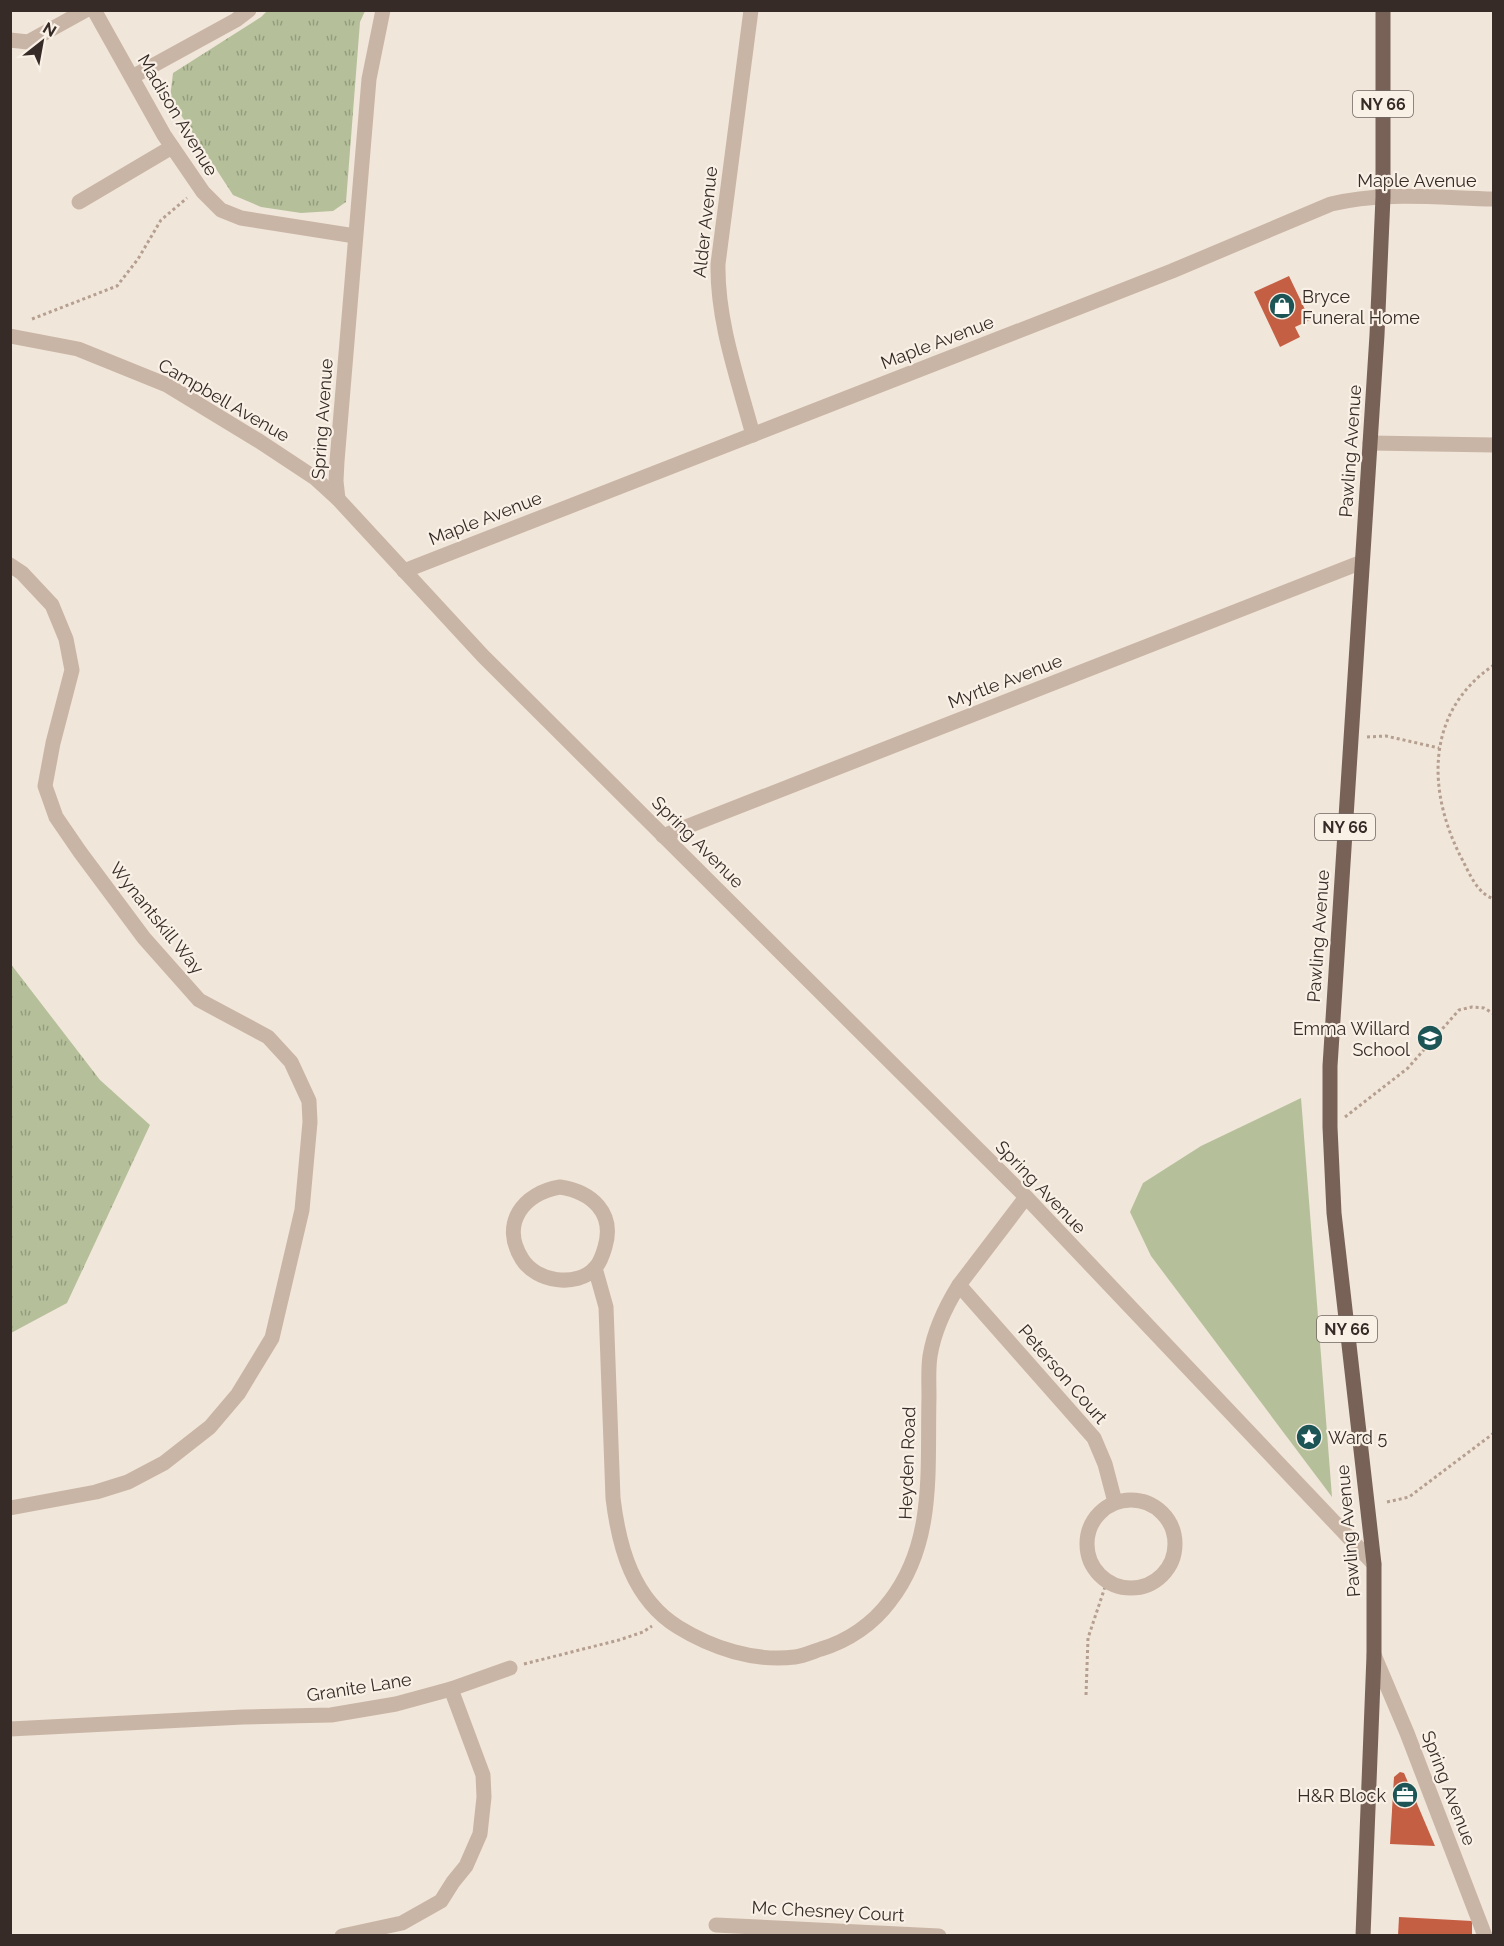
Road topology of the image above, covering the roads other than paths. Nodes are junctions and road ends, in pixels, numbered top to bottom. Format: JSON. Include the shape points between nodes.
{"nodes":[{"id":1,"x":86,"y":10,"type":"edge"},
{"id":2,"x":94,"y":10,"type":"edge"},
{"id":3,"x":249,"y":10,"type":"edge"},
{"id":4,"x":383,"y":10,"type":"edge"},
{"id":5,"x":751,"y":10,"type":"edge"},
{"id":6,"x":1383,"y":10,"type":"edge"},
{"id":7,"x":10,"y":40,"type":"edge"},
{"id":8,"x":132,"y":77,"type":"junction"},
{"id":9,"x":172,"y":147,"type":"junction"},
{"id":10,"x":1383,"y":197,"type":"junction"},
{"id":11,"x":1494,"y":199,"type":"edge"},
{"id":12,"x":79,"y":202,"type":"dead end"},
{"id":13,"x":355,"y":236,"type":"junction"},
{"id":14,"x":10,"y":336,"type":"edge"},
{"id":15,"x":753,"y":435,"type":"junction"},
{"id":16,"x":1370,"y":443,"type":"junction"},
{"id":17,"x":1494,"y":445,"type":"edge"},
{"id":18,"x":338,"y":499,"type":"junction"},
{"id":19,"x":1362,"y":562,"type":"junction"},
{"id":20,"x":10,"y":565,"type":"edge"},
{"id":21,"x":404,"y":571,"type":"junction"},
{"id":22,"x":663,"y":836,"type":"junction"},
{"id":23,"x":1026,"y":1197,"type":"junction"},
{"id":24,"x":595,"y":1268,"type":"junction"},
{"id":25,"x":959,"y":1285,"type":"junction"},
{"id":26,"x":1115,"y":1502,"type":"junction"},
{"id":27,"x":10,"y":1508,"type":"edge"},
{"id":28,"x":1374,"y":1564,"type":"junction"},
{"id":29,"x":1374,"y":1655,"type":"junction"},
{"id":30,"x":510,"y":1668,"type":"road end"},
{"id":31,"x":451,"y":1689,"type":"junction"},
{"id":32,"x":10,"y":1730,"type":"edge"},
{"id":33,"x":716,"y":1925,"type":"dead end"},
{"id":34,"x":342,"y":1935,"type":"edge"},
{"id":35,"x":916,"y":1935,"type":"edge"},
{"id":36,"x":939,"y":1935,"type":"edge"},
{"id":37,"x":1363,"y":1935,"type":"edge"},
{"id":38,"x":1485,"y":1935,"type":"edge"}],
"edges":[{"from":1,"to":7,"type":"street","via":[[28,42]]},
{"from":2,"to":8,"type":"street","name":"Madison Avenue"},
{"from":3,"to":8,"type":"street"},
{"from":4,"to":13,"type":"street","name":"Spring Avenue","via":[[369,79]]},
{"from":5,"to":15,"type":"street","name":"Alder Avenue","via":[[717,291]]},
{"from":6,"to":10,"type":"main road","name":"Pawling Avenue","number":"NY 66"},
{"from":8,"to":9,"type":"street","name":"Madison Avenue"},
{"from":9,"to":12,"type":"street"},
{"from":9,"to":13,"type":"street","name":"Madison Avenue","via":[[203,192],[221,210],[241,218]]},
{"from":10,"to":11,"type":"street","name":"Maple Avenue"},
{"from":10,"to":15,"type":"street","name":"Maple Avenue","via":[[1331,204],[1172,271]]},
{"from":10,"to":16,"type":"main road","name":"Pawling Avenue","number":"NY 66"},
{"from":13,"to":18,"type":"street","name":"Spring Avenue","via":[[336,471]]},
{"from":14,"to":18,"type":"street","name":"Campbell Avenue","via":[[78,349],[167,386],[315,478]]},
{"from":15,"to":21,"type":"street","name":"Maple Avenue"},
{"from":16,"to":17,"type":"street"},
{"from":16,"to":19,"type":"main road","name":"Pawling Avenue","number":"NY 66"},
{"from":18,"to":21,"type":"street","name":"Spring Avenue"},
{"from":19,"to":22,"type":"street","name":"Myrtle Avenue"},
{"from":19,"to":28,"type":"main road","name":"Pawling Avenue","number":"NY 66","via":[[1330,1066],[1330,1127],[1334,1214]]},
{"from":20,"to":27,"type":"street","name":"Wynantskill Way","via":[[52,605],[66,639],[72,670],[45,786],[56,817],[144,938],[199,1000],[268,1037],[291,1062],[309,1101],[310,1122],[302,1210],[272,1338],[238,1394],[210,1427],[165,1463],[128,1482]]},
{"from":21,"to":22,"type":"street","name":"Spring Avenue"},
{"from":22,"to":23,"type":"street","name":"Spring Avenue"},
{"from":23,"to":25,"type":"street","name":"Heyden Road"},
{"from":23,"to":28,"type":"street","name":"Spring Avenue"},
{"from":24,"to":24,"type":"street","via":[[607,1239],[600,1208],[590,1197],[560,1187],[531,1197],[521,1208],[514,1230],[518,1252],[526,1265],[552,1280],[567,1280]]},
{"from":24,"to":25,"type":"street","name":"Heyden Road","via":[[606,1307],[614,1498],[623,1553],[639,1588],[663,1617],[728,1650],[763,1657],[796,1657],[856,1633],[880,1615],[914,1563],[923,1534],[926,1502],[930,1357],[936,1332]]},
{"from":25,"to":26,"type":"street","name":"Peterson Court","via":[[1094,1438]]},
{"from":26,"to":26,"type":"street","via":[[1093,1520],[1086,1546],[1089,1560],[1107,1581],[1120,1587],[1148,1585],[1170,1565],[1175,1551],[1172,1528],[1159,1509],[1145,1502]]},
{"from":28,"to":29,"type":"main road","name":"Pawling Avenue","number":"NY 66"},
{"from":29,"to":37,"type":"main road","name":"Pawling Avenue","number":"NY 66"},
{"from":29,"to":38,"type":"street","name":"Spring Avenue"},
{"from":30,"to":31,"type":"street","name":"Granite Lane"},
{"from":31,"to":32,"type":"street","name":"Granite Lane","via":[[396,1704],[331,1715]]},
{"from":31,"to":34,"type":"street","via":[[483,1774],[480,1834],[466,1866],[441,1900],[402,1923]]},
{"from":33,"to":35,"type":"street","name":"Mc Chesney Court"},
{"from":35,"to":36,"type":"street","name":"Mc Chesney Court"}]}
